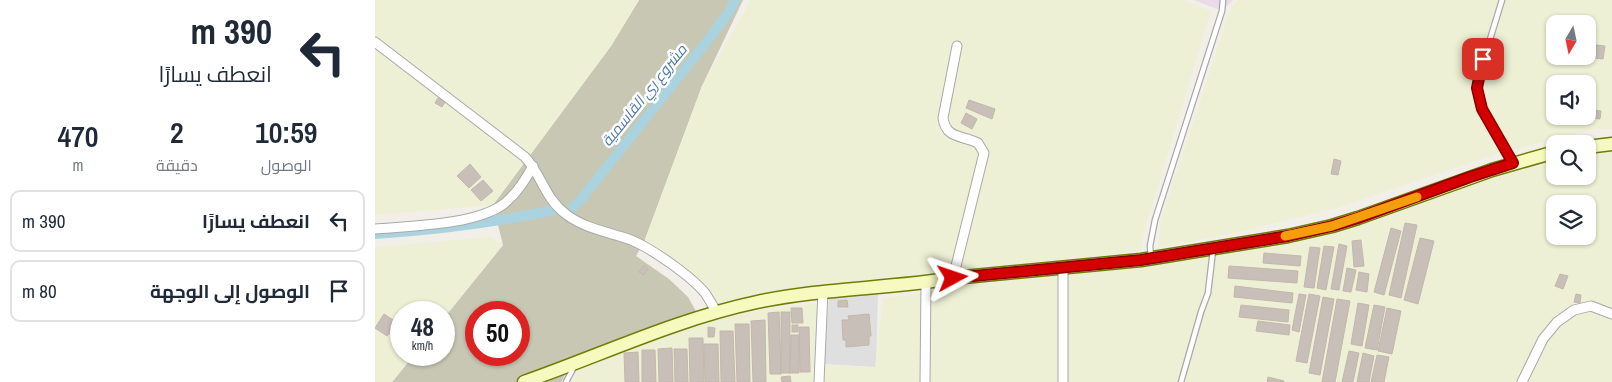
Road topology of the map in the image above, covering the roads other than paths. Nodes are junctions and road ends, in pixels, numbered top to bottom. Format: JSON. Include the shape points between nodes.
{"nodes":[{"id":1,"x":1223,"y":0,"type":"edge"},
{"id":2,"x":1502,"y":0,"type":"edge"},
{"id":3,"x":375,"y":42,"type":"edge"},
{"id":4,"x":957,"y":46,"type":"dead end"},
{"id":5,"x":1612,"y":144,"type":"edge"},
{"id":6,"x":1596,"y":146,"type":"edge"},
{"id":7,"x":1546,"y":154,"type":"edge"},
{"id":8,"x":1513,"y":163,"type":"junction"},
{"id":9,"x":533,"y":166,"type":"junction"},
{"id":10,"x":375,"y":229,"type":"edge"},
{"id":11,"x":1213,"y":249,"type":"junction"},
{"id":12,"x":1151,"y":259,"type":"junction"},
{"id":13,"x":1063,"y":268,"type":"junction"},
{"id":14,"x":953,"y":278,"type":"junction"},
{"id":15,"x":926,"y":283,"type":"junction"},
{"id":16,"x":823,"y":291,"type":"junction"},
{"id":17,"x":717,"y":313,"type":"junction"},
{"id":18,"x":1612,"y":314,"type":"edge"},
{"id":19,"x":575,"y":364,"type":"junction"},
{"id":20,"x":524,"y":382,"type":"edge"},
{"id":21,"x":566,"y":382,"type":"edge"},
{"id":22,"x":819,"y":382,"type":"edge"},
{"id":23,"x":925,"y":382,"type":"edge"},
{"id":24,"x":1063,"y":382,"type":"edge"},
{"id":25,"x":1181,"y":382,"type":"edge"},
{"id":26,"x":1522,"y":382,"type":"edge"}],
"edges":[{"from":1,"to":12,"type":"lane","via":[[1155,220]]},
{"from":2,"to":8,"type":"lane","via":[[1477,88],[1482,109]]},
{"from":3,"to":9,"type":"street"},
{"from":4,"to":14,"type":"street","via":[[943,118],[944,128],[948,133],[979,143],[984,153]]},
{"from":5,"to":6,"type":"main road"},
{"from":7,"to":8,"type":"main road"},
{"from":8,"to":11,"type":"main road","via":[[1332,226]]},
{"from":9,"to":10,"type":"street","via":[[522,186],[505,203],[482,215]]},
{"from":9,"to":17,"type":"street","via":[[549,198],[568,215],[648,248],[699,287]]},
{"from":11,"to":12,"type":"main road"},
{"from":11,"to":25,"type":"lane","via":[[1209,293]]},
{"from":12,"to":13,"type":"main road"},
{"from":13,"to":14,"type":"main road"},
{"from":13,"to":24,"type":"street"},
{"from":14,"to":15,"type":"main road"},
{"from":15,"to":16,"type":"main road"},
{"from":15,"to":23,"type":"street"},
{"from":16,"to":17,"type":"main road","via":[[779,297]]},
{"from":16,"to":22,"type":"street"},
{"from":17,"to":19,"type":"main road"},
{"from":18,"to":26,"type":"street","via":[[1591,306],[1574,310],[1557,322],[1543,339]]},
{"from":19,"to":20,"type":"main road"},
{"from":19,"to":21,"type":"lane"}]}
